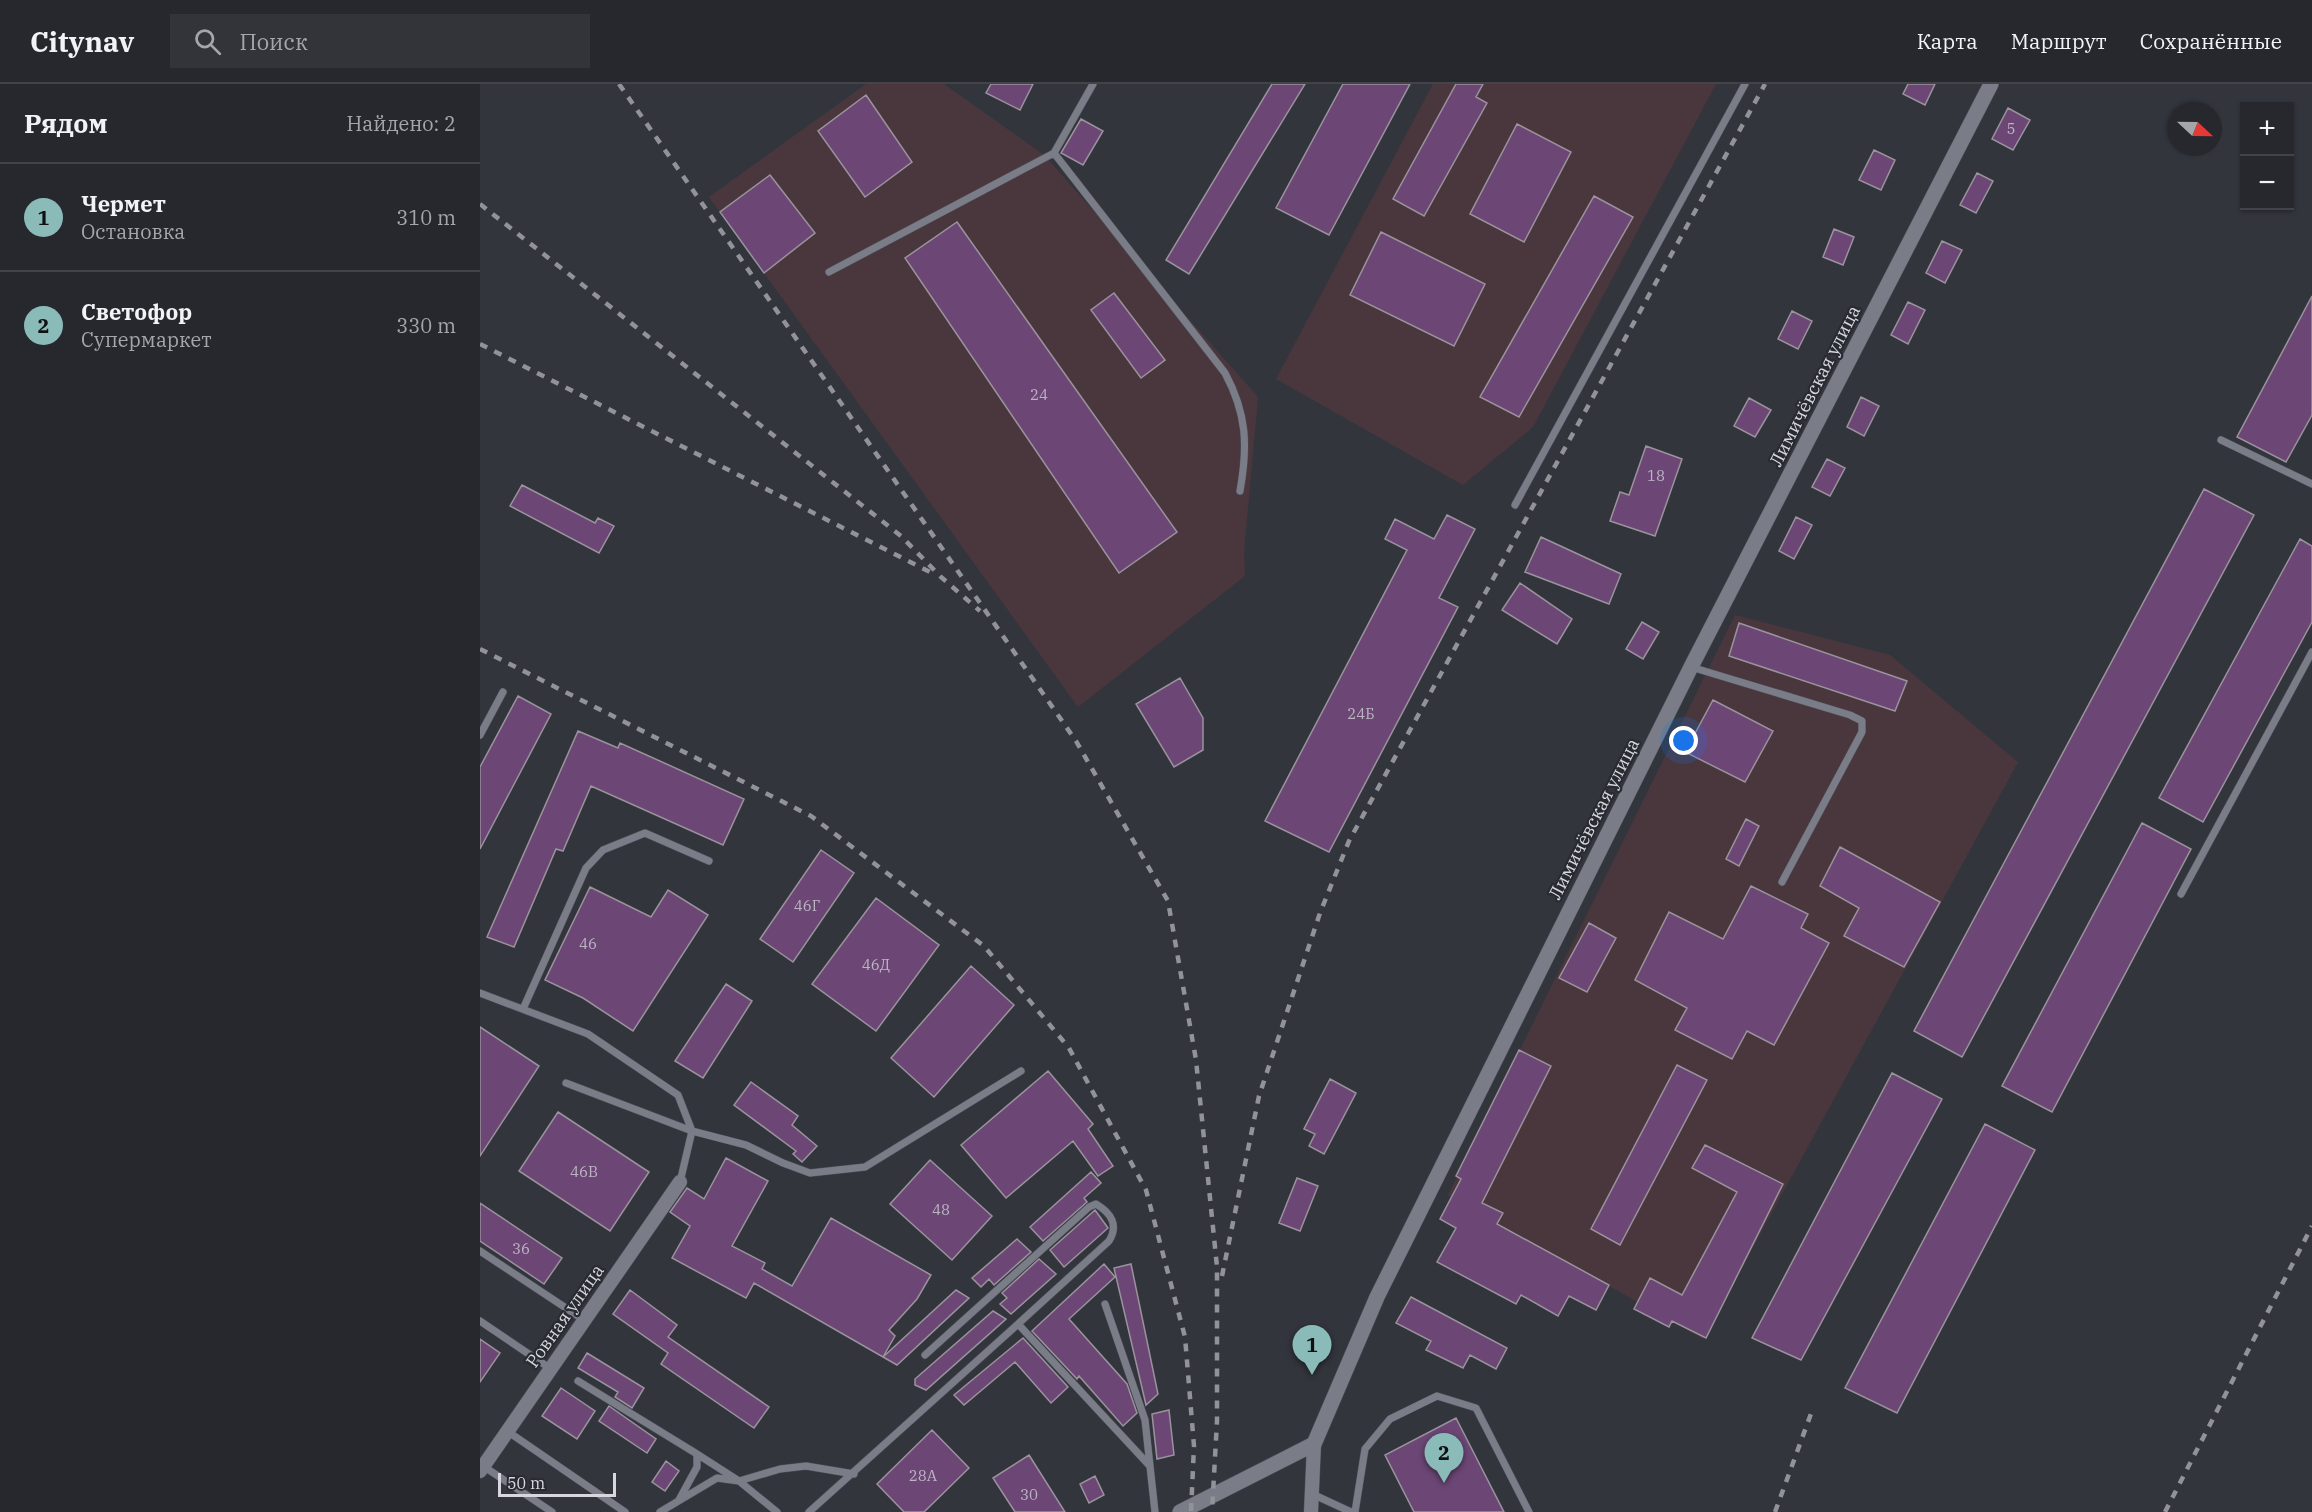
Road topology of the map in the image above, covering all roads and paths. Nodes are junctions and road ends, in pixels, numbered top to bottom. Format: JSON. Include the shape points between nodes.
{"nodes":[{"id":1,"x":1093,"y":84,"type":"edge"},
{"id":2,"x":1745,"y":84,"type":"edge"},
{"id":3,"x":1991,"y":84,"type":"edge"},
{"id":4,"x":1054,"y":153,"type":"junction"},
{"id":5,"x":829,"y":272,"type":"dead end"},
{"id":6,"x":2221,"y":440,"type":"dead end"},
{"id":7,"x":2312,"y":484,"type":"edge"},
{"id":8,"x":1240,"y":491,"type":"dead end"},
{"id":9,"x":1515,"y":506,"type":"dead end"},
{"id":10,"x":2312,"y":652,"type":"edge"},
{"id":11,"x":1691,"y":667,"type":"junction"},
{"id":12,"x":503,"y":692,"type":"dead end"},
{"id":13,"x":480,"y":735,"type":"edge"},
{"id":14,"x":710,"y":861,"type":"dead end"},
{"id":15,"x":1782,"y":882,"type":"dead end"},
{"id":16,"x":2181,"y":894,"type":"dead end"},
{"id":17,"x":480,"y":993,"type":"edge"},
{"id":18,"x":523,"y":1009,"type":"junction"},
{"id":19,"x":1021,"y":1071,"type":"dead end"},
{"id":20,"x":566,"y":1083,"type":"dead end"},
{"id":21,"x":692,"y":1131,"type":"junction"},
{"id":22,"x":680,"y":1182,"type":"joint"},
{"id":23,"x":480,"y":1251,"type":"edge"},
{"id":24,"x":1105,"y":1304,"type":"dead end"},
{"id":25,"x":584,"y":1320,"type":"junction"},
{"id":26,"x":480,"y":1321,"type":"edge"},
{"id":27,"x":1018,"y":1324,"type":"junction"},
{"id":28,"x":925,"y":1355,"type":"dead end"},
{"id":29,"x":550,"y":1369,"type":"junction"},
{"id":30,"x":578,"y":1381,"type":"dead end"},
{"id":31,"x":507,"y":1431,"type":"junction"},
{"id":32,"x":1314,"y":1444,"type":"junction"},
{"id":33,"x":697,"y":1454,"type":"junction"},
{"id":34,"x":483,"y":1461,"type":"edge"},
{"id":35,"x":1149,"y":1465,"type":"junction"},
{"id":36,"x":854,"y":1474,"type":"junction"},
{"id":37,"x":739,"y":1481,"type":"junction"},
{"id":38,"x":1310,"y":1493,"type":"junction"},
{"id":39,"x":679,"y":1500,"type":"junction"},
{"id":40,"x":552,"y":1512,"type":"edge"},
{"id":41,"x":625,"y":1512,"type":"edge"},
{"id":42,"x":660,"y":1512,"type":"edge"},
{"id":43,"x":777,"y":1512,"type":"edge"},
{"id":44,"x":809,"y":1512,"type":"edge"},
{"id":45,"x":1155,"y":1512,"type":"edge"},
{"id":46,"x":1180,"y":1512,"type":"edge"},
{"id":47,"x":1311,"y":1512,"type":"edge"},
{"id":48,"x":1353,"y":1512,"type":"edge"},
{"id":49,"x":1529,"y":1512,"type":"edge"}],
"edges":[{"from":1,"to":4,"type":"lane"},
{"from":2,"to":9,"type":"lane"},
{"from":3,"to":11,"type":"main road","name":"Лимичёвская улица"},
{"from":4,"to":5,"type":"lane"},
{"from":4,"to":8,"type":"lane","via":[[1225,373],[1238,397],[1245,432],[1246,459]]},
{"from":6,"to":7,"type":"lane"},
{"from":10,"to":16,"type":"lane"},
{"from":11,"to":15,"type":"lane","via":[[1862,722],[1862,732]]},
{"from":11,"to":32,"type":"main road","name":"Лимичёвская улица","via":[[1377,1297]]},
{"from":12,"to":13,"type":"lane"},
{"from":14,"to":18,"type":"lane","via":[[645,833],[603,850],[586,868]]},
{"from":17,"to":18,"type":"lane"},
{"from":18,"to":21,"type":"lane","via":[[588,1034],[678,1095]]},
{"from":19,"to":21,"type":"lane","via":[[865,1167],[810,1173],[746,1145]]},
{"from":20,"to":21,"type":"lane"},
{"from":21,"to":22,"type":"lane"},
{"from":22,"to":25,"type":"street","name":"Ровная улица"},
{"from":23,"to":25,"type":"lane"},
{"from":24,"to":35,"type":"lane","via":[[1145,1420]]},
{"from":25,"to":29,"type":"street","name":"Ровная улица"},
{"from":26,"to":29,"type":"lane"},
{"from":27,"to":28,"type":"lane","via":[[1109,1241],[1114,1222],[1104,1209],[1096,1204],[1089,1207]]},
{"from":27,"to":35,"type":"lane"},
{"from":27,"to":36,"type":"lane"},
{"from":29,"to":31,"type":"street","name":"Ровная улица"},
{"from":30,"to":33,"type":"lane"},
{"from":31,"to":34,"type":"street","name":"Ровная улица"},
{"from":31,"to":41,"type":"lane"},
{"from":32,"to":38,"type":"street"},
{"from":32,"to":46,"type":"main road"},
{"from":33,"to":37,"type":"lane"},
{"from":33,"to":39,"type":"lane","via":[[697,1467]]},
{"from":34,"to":40,"type":"lane"},
{"from":35,"to":45,"type":"lane"},
{"from":36,"to":37,"type":"lane","via":[[806,1466]]},
{"from":36,"to":44,"type":"lane"},
{"from":37,"to":39,"type":"lane","via":[[717,1478]]},
{"from":37,"to":43,"type":"lane"},
{"from":38,"to":47,"type":"street"},
{"from":38,"to":48,"type":"lane"},
{"from":39,"to":42,"type":"lane"},
{"from":48,"to":49,"type":"lane","via":[[1365,1449],[1390,1419],[1437,1396],[1476,1408]]}]}
